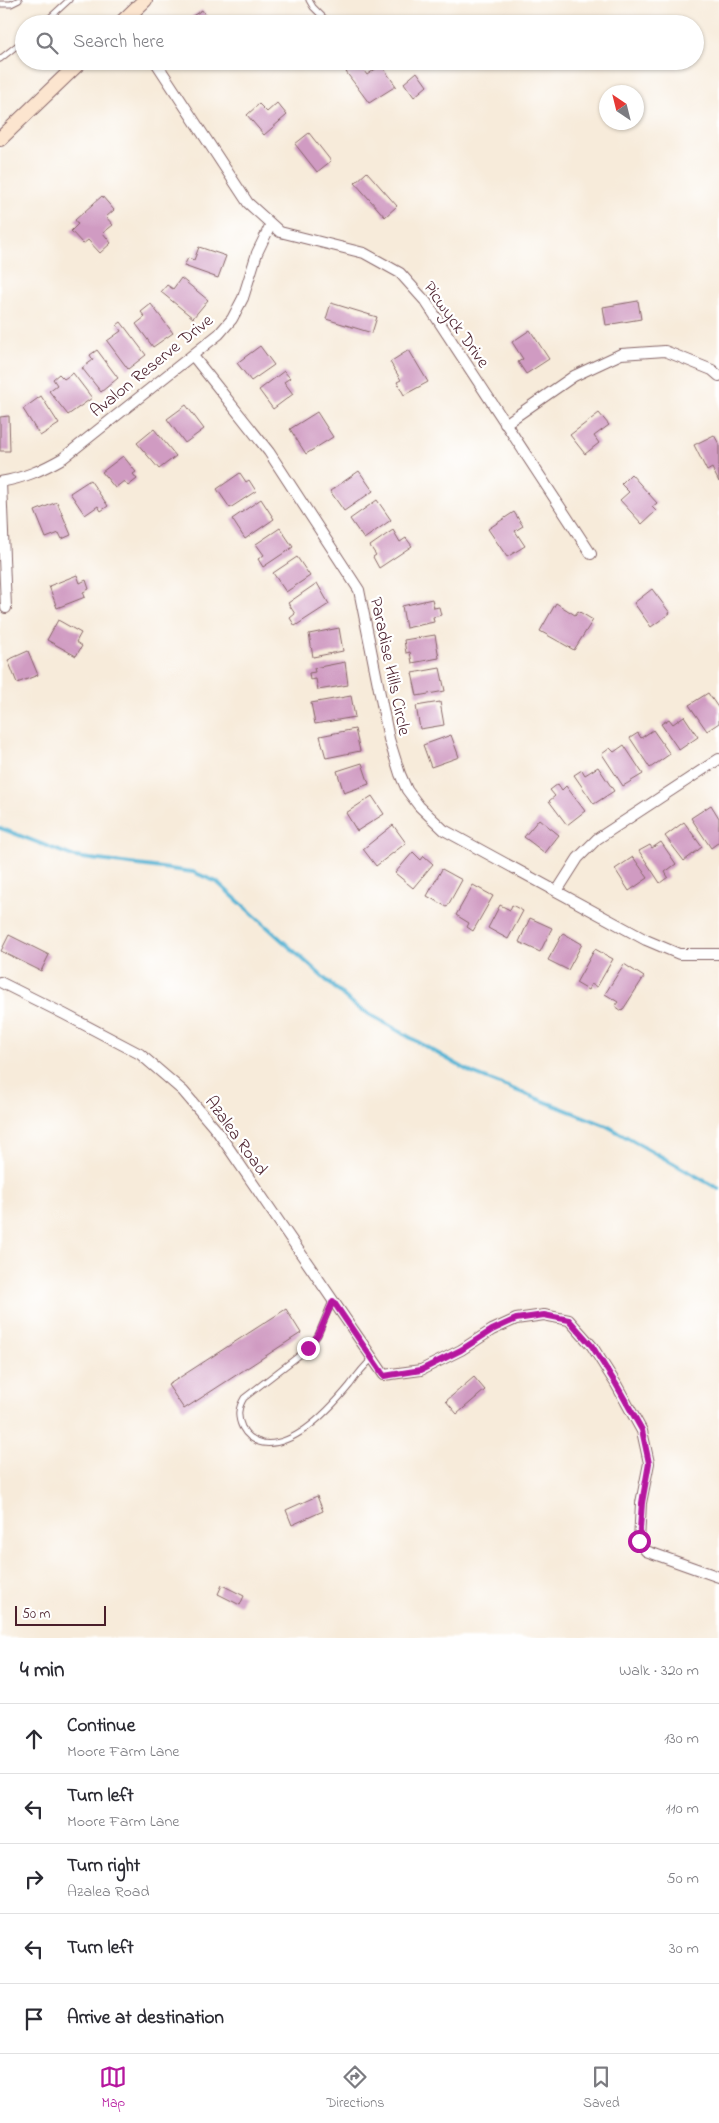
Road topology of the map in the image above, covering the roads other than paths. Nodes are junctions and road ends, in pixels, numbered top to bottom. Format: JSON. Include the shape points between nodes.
{"nodes":[{"id":1,"x":19,"y":0,"type":"edge"},
{"id":2,"x":69,"y":0,"type":"edge"},
{"id":3,"x":145,"y":0,"type":"edge"},
{"id":4,"x":309,"y":0,"type":"edge"},
{"id":5,"x":0,"y":4,"type":"edge"},
{"id":6,"x":53,"y":15,"type":"edge"},
{"id":7,"x":131,"y":15,"type":"edge"},
{"id":8,"x":321,"y":15,"type":"edge"},
{"id":9,"x":15,"y":48,"type":"edge"},
{"id":10,"x":0,"y":60,"type":"edge"},
{"id":11,"x":72,"y":70,"type":"edge"},
{"id":12,"x":161,"y":70,"type":"edge"},
{"id":13,"x":0,"y":139,"type":"edge"},
{"id":14,"x":271,"y":224,"type":"junction"},
{"id":15,"x":193,"y":356,"type":"junction"},
{"id":16,"x":719,"y":376,"type":"edge"},
{"id":17,"x":505,"y":424,"type":"junction"},
{"id":18,"x":0,"y":482,"type":"edge"},
{"id":19,"x":591,"y":554,"type":"dead end"},
{"id":20,"x":6,"y":608,"type":"dead end"},
{"id":21,"x":719,"y":759,"type":"edge"},
{"id":22,"x":557,"y":891,"type":"junction"},
{"id":23,"x":719,"y":954,"type":"edge"},
{"id":24,"x":0,"y":982,"type":"edge"},
{"id":25,"x":333,"y":1301,"type":"junction"},
{"id":26,"x":372,"y":1359,"type":"junction"},
{"id":27,"x":719,"y":1577,"type":"edge"}],
"edges":[{"from":1,"to":5,"type":"lane"},
{"from":2,"to":6,"type":"lane"},
{"from":3,"to":7,"type":"main road"},
{"from":4,"to":8,"type":"lane"},
{"from":9,"to":10,"type":"lane"},
{"from":11,"to":13,"type":"main road"},
{"from":12,"to":14,"type":"street","name":"Picwyck Drive","via":[[248,203]]},
{"from":14,"to":15,"type":"street","name":"Avalon Reserve Drive","via":[[232,319]]},
{"from":14,"to":17,"type":"street","name":"Picwyck Drive","via":[[280,232],[364,253],[400,273],[426,302]]},
{"from":15,"to":18,"type":"street","name":"Avalon Reserve Drive","via":[[63,458],[22,478]]},
{"from":15,"to":22,"type":"street","name":"Paradise Hills Circle","via":[[269,452],[359,590],[389,739],[407,790],[444,830]]},
{"from":16,"to":17,"type":"street","via":[[712,370],[665,351],[621,354],[574,376]]},
{"from":17,"to":19,"type":"street","name":"Picwyck Drive"},
{"from":18,"to":20,"type":"street"},
{"from":21,"to":22,"type":"street","via":[[597,840],[578,858]]},
{"from":22,"to":23,"type":"street","name":"Paradise Hills Circle","via":[[646,940],[679,954]]},
{"from":24,"to":25,"type":"street","name":"Azalea Road","via":[[140,1054],[183,1091],[217,1131]]},
{"from":25,"to":26,"type":"street","name":"Azalea Road"},
{"from":25,"to":26,"type":"lane","via":[[318,1335],[308,1348],[244,1398],[238,1408],[238,1416],[245,1431],[258,1442],[268,1443],[280,1442],[308,1427]]},
{"from":26,"to":27,"type":"street","name":"Azalea Road","via":[[384,1376],[421,1370],[516,1319],[544,1315],[569,1320],[592,1346],[642,1430],[649,1463],[639,1541],[646,1551]]}]}
